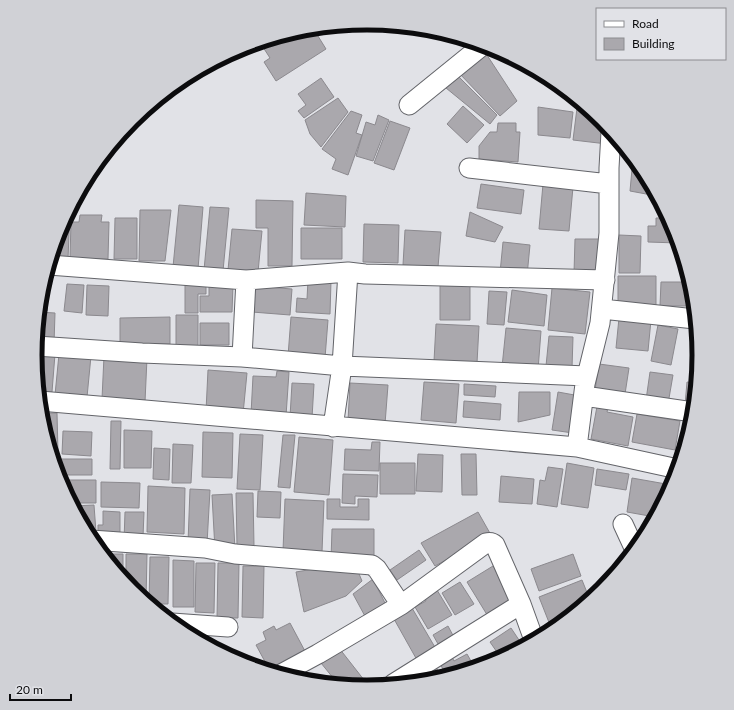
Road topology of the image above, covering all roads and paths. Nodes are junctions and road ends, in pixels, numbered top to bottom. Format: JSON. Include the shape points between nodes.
{"nodes":[{"id":1,"x":477,"y":50,"type":"edge"},
{"id":2,"x":409,"y":105,"type":"dead end"},
{"id":3,"x":611,"y":141,"type":"edge"},
{"id":4,"x":469,"y":168,"type":"dead end"},
{"id":5,"x":609,"y":184,"type":"junction"},
{"id":6,"x":55,"y":265,"type":"edge"},
{"id":7,"x":348,"y":272,"type":"junction"},
{"id":8,"x":246,"y":280,"type":"junction"},
{"id":9,"x":605,"y":280,"type":"junction"},
{"id":10,"x":602,"y":309,"type":"junction"},
{"id":11,"x":690,"y":318,"type":"edge"},
{"id":12,"x":42,"y":346,"type":"edge"},
{"id":13,"x":242,"y":357,"type":"junction"},
{"id":14,"x":342,"y":366,"type":"junction"},
{"id":15,"x":588,"y":376,"type":"junction"},
{"id":16,"x":584,"y":396,"type":"junction"},
{"id":17,"x":46,"y":402,"type":"edge"},
{"id":18,"x":687,"y":411,"type":"edge"},
{"id":19,"x":333,"y":427,"type":"junction"},
{"id":20,"x":577,"y":446,"type":"junction"},
{"id":21,"x":672,"y":468,"type":"edge"},
{"id":22,"x":623,"y":524,"type":"dead end"},
{"id":23,"x":101,"y":541,"type":"edge"},
{"id":24,"x":632,"y":543,"type":"edge"},
{"id":25,"x":521,"y":604,"type":"junction"},
{"id":26,"x":401,"y":605,"type":"junction"},
{"id":27,"x":184,"y":624,"type":"edge"},
{"id":28,"x":228,"y":627,"type":"dead end"},
{"id":29,"x":532,"y":634,"type":"edge"},
{"id":30,"x":288,"y":670,"type":"edge"},
{"id":31,"x":403,"y":678,"type":"edge"}],
"edges":[{"from":1,"to":2,"type":"street"},
{"from":3,"to":5,"type":"street"},
{"from":4,"to":5,"type":"street"},
{"from":5,"to":9,"type":"street","via":[[609,233]]},
{"from":6,"to":8,"type":"street"},
{"from":7,"to":8,"type":"street"},
{"from":7,"to":9,"type":"street"},
{"from":7,"to":14,"type":"street"},
{"from":8,"to":13,"type":"street"},
{"from":9,"to":10,"type":"street"},
{"from":10,"to":11,"type":"street"},
{"from":10,"to":15,"type":"street"},
{"from":12,"to":13,"type":"street"},
{"from":13,"to":14,"type":"street"},
{"from":14,"to":15,"type":"street"},
{"from":14,"to":19,"type":"street"},
{"from":15,"to":16,"type":"street"},
{"from":16,"to":18,"type":"street"},
{"from":16,"to":20,"type":"street"},
{"from":17,"to":19,"type":"street"},
{"from":19,"to":20,"type":"street"},
{"from":20,"to":21,"type":"street"},
{"from":22,"to":24,"type":"street"},
{"from":23,"to":26,"type":"street","via":[[205,548],[235,554],[372,565]]},
{"from":25,"to":26,"type":"street","via":[[495,545],[490,542]]},
{"from":25,"to":29,"type":"street"},
{"from":25,"to":31,"type":"street"},
{"from":26,"to":30,"type":"street"},
{"from":27,"to":28,"type":"street"}]}
